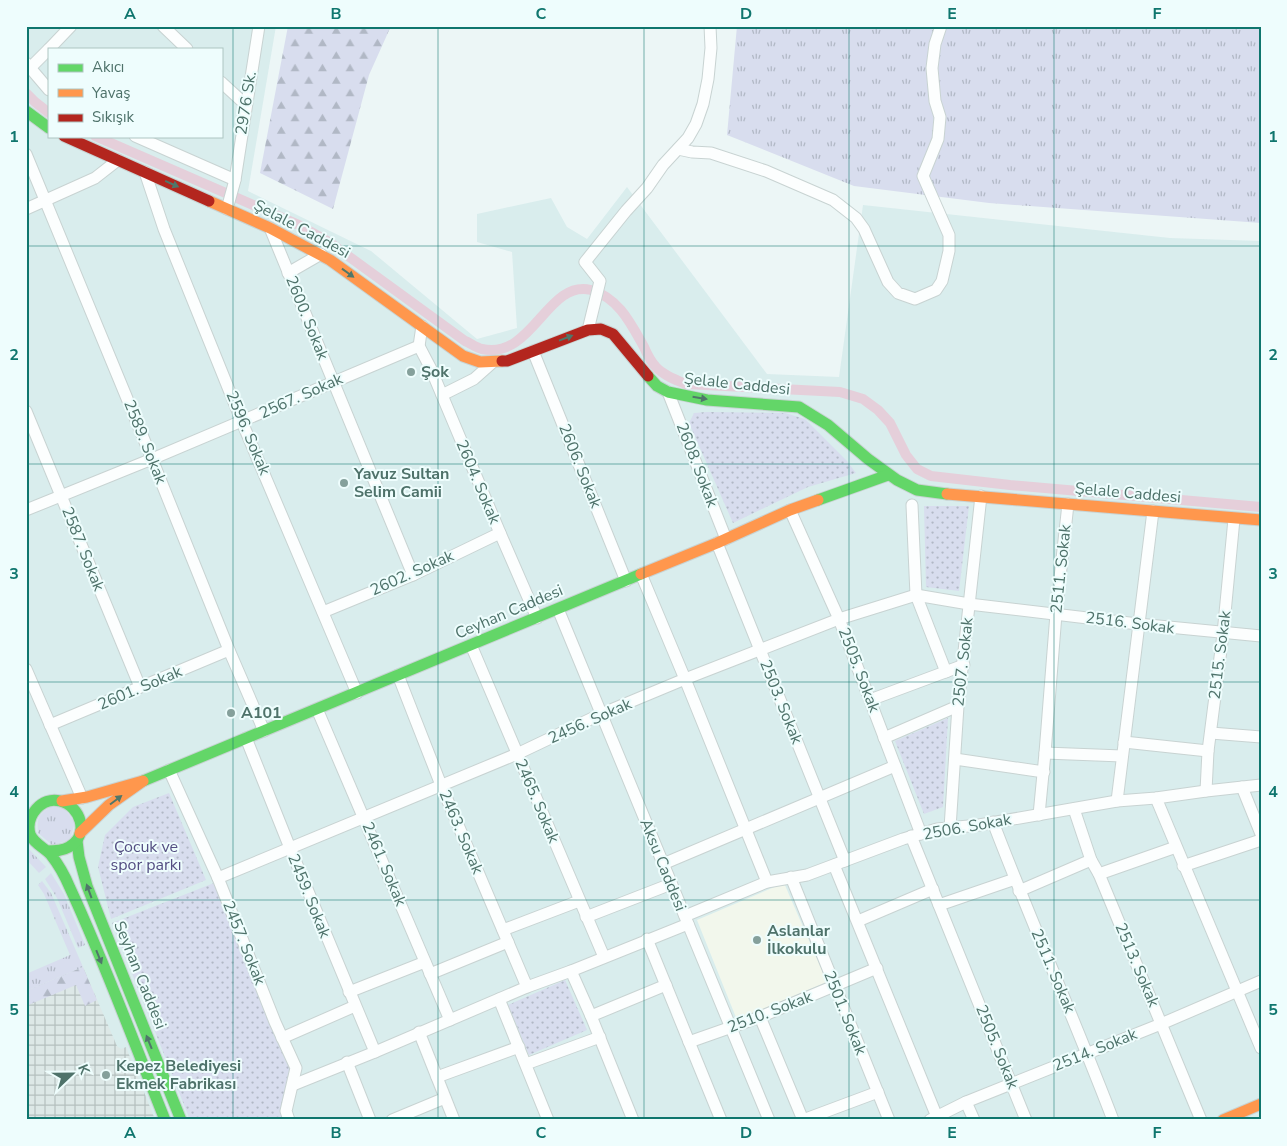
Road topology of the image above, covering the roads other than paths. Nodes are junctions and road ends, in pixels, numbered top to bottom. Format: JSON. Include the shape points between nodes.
{"nodes":[{"id":1,"x":71,"y":26,"type":"edge"},
{"id":2,"x":163,"y":26,"type":"edge"},
{"id":3,"x":259,"y":26,"type":"edge"},
{"id":4,"x":710,"y":26,"type":"edge"},
{"id":5,"x":942,"y":26,"type":"edge"},
{"id":6,"x":50,"y":48,"type":"edge"},
{"id":7,"x":185,"y":48,"type":"edge"},
{"id":8,"x":48,"y":50,"type":"edge"},
{"id":9,"x":28,"y":65,"type":"edge"},
{"id":10,"x":222,"y":83,"type":"edge"},
{"id":11,"x":48,"y":89,"type":"edge"},
{"id":12,"x":246,"y":105,"type":"junction"},
{"id":13,"x":26,"y":111,"type":"edge"},
{"id":14,"x":48,"y":127,"type":"edge"},
{"id":15,"x":68,"y":138,"type":"edge"},
{"id":16,"x":140,"y":138,"type":"edge"},
{"id":17,"x":678,"y":149,"type":"junction"},
{"id":18,"x":26,"y":154,"type":"edge"},
{"id":19,"x":118,"y":160,"type":"junction"},
{"id":20,"x":145,"y":172,"type":"junction"},
{"id":21,"x":235,"y":180,"type":"junction"},
{"id":22,"x":45,"y":201,"type":"junction"},
{"id":23,"x":227,"y":208,"type":"junction"},
{"id":24,"x":26,"y":209,"type":"edge"},
{"id":25,"x":270,"y":228,"type":"junction"},
{"id":26,"x":321,"y":254,"type":"junction"},
{"id":27,"x":288,"y":273,"type":"junction"},
{"id":28,"x":422,"y":326,"type":"junction"},
{"id":29,"x":588,"y":330,"type":"junction"},
{"id":30,"x":419,"y":346,"type":"junction"},
{"id":31,"x":533,"y":351,"type":"junction"},
{"id":32,"x":492,"y":363,"type":"junction"},
{"id":33,"x":332,"y":382,"type":"junction"},
{"id":34,"x":668,"y":392,"type":"junction"},
{"id":35,"x":442,"y":395,"type":"junction"},
{"id":36,"x":26,"y":411,"type":"edge"},
{"id":37,"x":242,"y":422,"type":"junction"},
{"id":38,"x":152,"y":459,"type":"junction"},
{"id":39,"x":888,"y":475,"type":"junction"},
{"id":40,"x":62,"y":496,"type":"junction"},
{"id":41,"x":981,"y":496,"type":"junction"},
{"id":42,"x":1068,"y":504,"type":"junction"},
{"id":43,"x":912,"y":505,"type":"dead end"},
{"id":44,"x":26,"y":510,"type":"edge"},
{"id":45,"x":790,"y":510,"type":"junction"},
{"id":46,"x":1153,"y":511,"type":"junction"},
{"id":47,"x":1234,"y":519,"type":"junction"},
{"id":48,"x":1261,"y":520,"type":"edge"},
{"id":49,"x":500,"y":533,"type":"junction"},
{"id":50,"x":722,"y":541,"type":"junction"},
{"id":51,"x":413,"y":574,"type":"junction"},
{"id":52,"x":641,"y":574,"type":"junction"},
{"id":53,"x":626,"y":581,"type":"junction"},
{"id":54,"x":916,"y":595,"type":"junction"},
{"id":55,"x":969,"y":604,"type":"junction"},
{"id":56,"x":558,"y":609,"type":"junction"},
{"id":57,"x":323,"y":612,"type":"junction"},
{"id":58,"x":1056,"y":614,"type":"junction"},
{"id":59,"x":537,"y":618,"type":"junction"},
{"id":60,"x":839,"y":619,"type":"junction"},
{"id":61,"x":1138,"y":624,"type":"junction"},
{"id":62,"x":1223,"y":634,"type":"junction"},
{"id":63,"x":1261,"y":636,"type":"edge"},
{"id":64,"x":471,"y":645,"type":"junction"},
{"id":65,"x":760,"y":649,"type":"junction"},
{"id":66,"x":229,"y":650,"type":"junction"},
{"id":67,"x":964,"y":665,"type":"junction"},
{"id":68,"x":26,"y":669,"type":"edge"},
{"id":69,"x":946,"y":672,"type":"junction"},
{"id":70,"x":398,"y":675,"type":"junction"},
{"id":71,"x":686,"y":679,"type":"junction"},
{"id":72,"x":140,"y":687,"type":"junction"},
{"id":73,"x":357,"y":693,"type":"junction"},
{"id":74,"x":31,"y":695,"type":"edge"},
{"id":75,"x":870,"y":700,"type":"junction"},
{"id":76,"x":958,"y":706,"type":"junction"},
{"id":77,"x":317,"y":709,"type":"junction"},
{"id":78,"x":601,"y":714,"type":"junction"},
{"id":79,"x":50,"y":725,"type":"junction"},
{"id":80,"x":264,"y":731,"type":"junction"},
{"id":81,"x":1210,"y":733,"type":"junction"},
{"id":82,"x":1261,"y":737,"type":"edge"},
{"id":83,"x":246,"y":738,"type":"junction"},
{"id":84,"x":884,"y":738,"type":"junction"},
{"id":85,"x":1124,"y":742,"type":"junction"},
{"id":86,"x":1208,"y":751,"type":"junction"},
{"id":87,"x":1046,"y":753,"type":"junction"},
{"id":88,"x":517,"y":754,"type":"junction"},
{"id":89,"x":1122,"y":756,"type":"junction"},
{"id":90,"x":955,"y":759,"type":"junction"},
{"id":91,"x":895,"y":766,"type":"junction"},
{"id":92,"x":169,"y":770,"type":"junction"},
{"id":93,"x":1044,"y":772,"type":"junction"},
{"id":94,"x":143,"y":781,"type":"junction"},
{"id":95,"x":441,"y":785,"type":"junction"},
{"id":96,"x":1261,"y":785,"type":"edge"},
{"id":97,"x":1242,"y":787,"type":"junction"},
{"id":98,"x":1206,"y":790,"type":"junction"},
{"id":99,"x":32,"y":798,"type":"dead end"},
{"id":100,"x":82,"y":798,"type":"junction"},
{"id":101,"x":820,"y":798,"type":"junction"},
{"id":102,"x":1156,"y":798,"type":"junction"},
{"id":103,"x":58,"y":801,"type":"junction"},
{"id":104,"x":1117,"y":801,"type":"junction"},
{"id":105,"x":1074,"y":809,"type":"junction"},
{"id":106,"x":1039,"y":815,"type":"junction"},
{"id":107,"x":364,"y":818,"type":"junction"},
{"id":108,"x":994,"y":822,"type":"junction"},
{"id":109,"x":950,"y":828,"type":"junction"},
{"id":110,"x":745,"y":829,"type":"junction"},
{"id":111,"x":1261,"y":834,"type":"edge"},
{"id":112,"x":916,"y":835,"type":"junction"},
{"id":113,"x":79,"y":837,"type":"junction"},
{"id":114,"x":30,"y":838,"type":"edge"},
{"id":115,"x":1261,"y":840,"type":"edge"},
{"id":116,"x":1176,"y":847,"type":"junction"},
{"id":117,"x":290,"y":848,"type":"junction"},
{"id":118,"x":47,"y":851,"type":"junction"},
{"id":119,"x":1091,"y":860,"type":"junction"},
{"id":120,"x":840,"y":863,"type":"junction"},
{"id":121,"x":663,"y":864,"type":"junction"},
{"id":122,"x":1183,"y":866,"type":"junction"},
{"id":123,"x":1099,"y":874,"type":"junction"},
{"id":124,"x":791,"y":877,"type":"junction"},
{"id":125,"x":218,"y":878,"type":"junction"},
{"id":126,"x":1015,"y":879,"type":"junction"},
{"id":127,"x":766,"y":882,"type":"junction"},
{"id":128,"x":671,"y":884,"type":"junction"},
{"id":129,"x":933,"y":889,"type":"junction"},
{"id":130,"x":1019,"y":891,"type":"junction"},
{"id":131,"x":579,"y":901,"type":"junction"},
{"id":132,"x":939,"y":905,"type":"junction"},
{"id":133,"x":586,"y":917,"type":"junction"},
{"id":134,"x":686,"y":920,"type":"junction"},
{"id":135,"x":858,"y":921,"type":"junction"},
{"id":136,"x":503,"y":930,"type":"junction"},
{"id":137,"x":647,"y":940,"type":"junction"},
{"id":138,"x":508,"y":942,"type":"junction"},
{"id":139,"x":604,"y":957,"type":"junction"},
{"id":140,"x":425,"y":962,"type":"junction"},
{"id":141,"x":877,"y":968,"type":"junction"},
{"id":142,"x":571,"y":971,"type":"junction"},
{"id":143,"x":430,"y":974,"type":"junction"},
{"id":144,"x":1261,"y":981,"type":"edge"},
{"id":145,"x":666,"y":985,"type":"junction"},
{"id":146,"x":526,"y":987,"type":"junction"},
{"id":147,"x":835,"y":987,"type":"junction"},
{"id":148,"x":1236,"y":990,"type":"junction"},
{"id":149,"x":349,"y":992,"type":"junction"},
{"id":150,"x":499,"y":999,"type":"junction"},
{"id":151,"x":355,"y":1006,"type":"junction"},
{"id":152,"x":592,"y":1016,"type":"junction"},
{"id":153,"x":760,"y":1017,"type":"junction"},
{"id":154,"x":450,"y":1020,"type":"junction"},
{"id":155,"x":1161,"y":1024,"type":"junction"},
{"id":156,"x":731,"y":1028,"type":"junction"},
{"id":157,"x":419,"y":1032,"type":"junction"},
{"id":158,"x":282,"y":1038,"type":"junction"},
{"id":159,"x":600,"y":1038,"type":"junction"},
{"id":160,"x":689,"y":1042,"type":"junction"},
{"id":161,"x":519,"y":1047,"type":"junction"},
{"id":162,"x":1261,"y":1048,"type":"edge"},
{"id":163,"x":375,"y":1052,"type":"junction"},
{"id":164,"x":1087,"y":1053,"type":"junction"},
{"id":165,"x":347,"y":1062,"type":"junction"},
{"id":166,"x":526,"y":1064,"type":"junction"},
{"id":167,"x":437,"y":1077,"type":"junction"},
{"id":168,"x":293,"y":1084,"type":"junction"},
{"id":169,"x":1012,"y":1084,"type":"junction"},
{"id":170,"x":878,"y":1092,"type":"junction"},
{"id":171,"x":445,"y":1098,"type":"junction"},
{"id":172,"x":966,"y":1102,"type":"junction"},
{"id":173,"x":1261,"y":1104,"type":"edge"},
{"id":174,"x":179,"y":1116,"type":"edge"},
{"id":175,"x":1237,"y":1117,"type":"edge"},
{"id":176,"x":933,"y":1118,"type":"edge"},
{"id":177,"x":164,"y":1119,"type":"edge"},
{"id":178,"x":289,"y":1120,"type":"edge"},
{"id":179,"x":370,"y":1120,"type":"edge"},
{"id":180,"x":392,"y":1120,"type":"edge"},
{"id":181,"x":454,"y":1120,"type":"edge"},
{"id":182,"x":548,"y":1120,"type":"edge"},
{"id":183,"x":633,"y":1120,"type":"edge"},
{"id":184,"x":721,"y":1120,"type":"edge"},
{"id":185,"x":769,"y":1120,"type":"edge"},
{"id":186,"x":803,"y":1120,"type":"edge"},
{"id":187,"x":890,"y":1120,"type":"edge"},
{"id":188,"x":974,"y":1120,"type":"edge"},
{"id":189,"x":1026,"y":1120,"type":"edge"},
{"id":190,"x":1113,"y":1120,"type":"edge"},
{"id":191,"x":1201,"y":1120,"type":"edge"},
{"id":192,"x":1224,"y":1120,"type":"edge"}],
"edges":[{"from":1,"to":6,"type":"street"},
{"from":2,"to":7,"type":"street"},
{"from":3,"to":12,"type":"street","name":"2976 Sk."},
{"from":4,"to":17,"type":"street","via":[[708,79],[703,104],[696,124]]},
{"from":5,"to":17,"type":"street","via":[[935,44],[932,68],[940,118],[938,139],[923,176],[950,235],[950,251],[942,281],[936,290],[926,295],[915,299],[898,293],[888,282],[864,229],[856,218],[833,200],[766,171],[711,153]]},
{"from":8,"to":9,"type":"street"},
{"from":9,"to":11,"type":"street"},
{"from":10,"to":12,"type":"street"},
{"from":12,"to":21,"type":"street","name":"2976 Sk."},
{"from":13,"to":14,"type":"street"},
{"from":15,"to":19,"type":"street","name":"Şelale Caddesi"},
{"from":16,"to":21,"type":"street"},
{"from":17,"to":29,"type":"street","via":[[585,262],[600,281]]},
{"from":18,"to":22,"type":"street","name":"2589. Sokak"},
{"from":19,"to":20,"type":"street","name":"Şelale Caddesi"},
{"from":19,"to":22,"type":"street","via":[[95,178]]},
{"from":20,"to":23,"type":"street","name":"Şelale Caddesi","one_way":true},
{"from":20,"to":37,"type":"street","name":"2596. Sokak","via":[[164,228]]},
{"from":21,"to":23,"type":"street","name":"2976 Sk."},
{"from":22,"to":24,"type":"street"},
{"from":22,"to":38,"type":"street","name":"2589. Sokak"},
{"from":23,"to":25,"type":"street","name":"Şelale Caddesi"},
{"from":25,"to":26,"type":"street","name":"Şelale Caddesi"},
{"from":25,"to":27,"type":"street","name":"2600. Sokak"},
{"from":26,"to":27,"type":"street"},
{"from":26,"to":28,"type":"street","name":"Şelale Caddesi","one_way":true},
{"from":27,"to":33,"type":"street","name":"2600. Sokak"},
{"from":28,"to":30,"type":"street"},
{"from":28,"to":32,"type":"street","name":"Şelale Caddesi","via":[[463,356]]},
{"from":31,"to":29,"type":"street","name":"Şelale Caddesi","one_way":true},
{"from":29,"to":34,"type":"street","name":"Şelale Caddesi","via":[[601,329],[613,334],[657,386]]},
{"from":30,"to":33,"type":"street","name":"2567. Sokak"},
{"from":30,"to":35,"type":"street","name":"2604. Sokak"},
{"from":31,"to":32,"type":"street","name":"Şelale Caddesi"},
{"from":31,"to":53,"type":"street","name":"2606. Sokak"},
{"from":32,"to":35,"type":"street","via":[[474,379]]},
{"from":33,"to":37,"type":"street","name":"2567. Sokak"},
{"from":33,"to":51,"type":"street","name":"2600. Sokak"},
{"from":34,"to":39,"type":"street","name":"Şelale Caddesi","one_way":true,"via":[[707,400],[799,406],[827,424]]},
{"from":34,"to":50,"type":"street","name":"2608. Sokak"},
{"from":35,"to":49,"type":"street","name":"2604. Sokak"},
{"from":36,"to":40,"type":"street","name":"2587. Sokak"},
{"from":37,"to":38,"type":"street","name":"2567. Sokak"},
{"from":37,"to":57,"type":"street","name":"2596. Sokak"},
{"from":38,"to":40,"type":"street","name":"2567. Sokak"},
{"from":38,"to":66,"type":"street","name":"2589. Sokak"},
{"from":39,"to":41,"type":"street","name":"Şelale Caddesi","via":[[913,489]]},
{"from":39,"to":45,"type":"street","name":"Ceyhan Caddesi"},
{"from":40,"to":44,"type":"street","name":"2567. Sokak"},
{"from":40,"to":72,"type":"street","name":"2587. Sokak"},
{"from":41,"to":42,"type":"street","name":"Şelale Caddesi"},
{"from":41,"to":55,"type":"street","name":"2507. Sokak"},
{"from":42,"to":46,"type":"street","name":"Şelale Caddesi"},
{"from":42,"to":58,"type":"street","name":"2511. Sokak"},
{"from":43,"to":54,"type":"street"},
{"from":45,"to":50,"type":"street","name":"Ceyhan Caddesi"},
{"from":45,"to":60,"type":"street","name":"2505. Sokak"},
{"from":46,"to":47,"type":"street","name":"Şelale Caddesi"},
{"from":46,"to":61,"type":"street"},
{"from":47,"to":48,"type":"street","name":"Şelale Caddesi"},
{"from":47,"to":62,"type":"street","name":"2515. Sokak"},
{"from":49,"to":51,"type":"street","name":"2602. Sokak"},
{"from":49,"to":59,"type":"street","name":"2604. Sokak"},
{"from":50,"to":52,"type":"street","name":"Ceyhan Caddesi"},
{"from":50,"to":65,"type":"street","name":"2503. Sokak"},
{"from":51,"to":57,"type":"street","name":"2602. Sokak"},
{"from":52,"to":53,"type":"street","name":"Ceyhan Caddesi"},
{"from":52,"to":71,"type":"street"},
{"from":53,"to":56,"type":"street","name":"Ceyhan Caddesi"},
{"from":54,"to":55,"type":"street","name":"2456. Sokak"},
{"from":54,"to":60,"type":"street","name":"2456. Sokak"},
{"from":54,"to":69,"type":"street"},
{"from":55,"to":58,"type":"street","name":"2516. Sokak"},
{"from":55,"to":67,"type":"street","name":"2507. Sokak"},
{"from":56,"to":59,"type":"street","name":"Ceyhan Caddesi"},
{"from":56,"to":78,"type":"street","name":"Aksu Caddesi"},
{"from":57,"to":73,"type":"street","name":"2596. Sokak"},
{"from":58,"to":61,"type":"street","name":"2516. Sokak"},
{"from":58,"to":87,"type":"street","name":"2511. Sokak"},
{"from":59,"to":64,"type":"street","name":"Ceyhan Caddesi"},
{"from":60,"to":65,"type":"street","name":"2456. Sokak"},
{"from":60,"to":75,"type":"street","name":"2505. Sokak"},
{"from":61,"to":62,"type":"street","name":"2516. Sokak"},
{"from":61,"to":85,"type":"street"},
{"from":62,"to":63,"type":"street","name":"2516. Sokak"},
{"from":62,"to":81,"type":"street","name":"2515. Sokak"},
{"from":64,"to":70,"type":"street","name":"Ceyhan Caddesi"},
{"from":64,"to":88,"type":"street","name":"2465. Sokak"},
{"from":65,"to":71,"type":"street","name":"2456. Sokak"},
{"from":65,"to":101,"type":"street","name":"2503. Sokak"},
{"from":66,"to":72,"type":"street","name":"2601. Sokak"},
{"from":66,"to":80,"type":"street","name":"2589. Sokak"},
{"from":67,"to":69,"type":"street"},
{"from":67,"to":76,"type":"street","name":"2507. Sokak"},
{"from":68,"to":74,"type":"street"},
{"from":69,"to":75,"type":"street"},
{"from":70,"to":73,"type":"street","name":"Ceyhan Caddesi"},
{"from":70,"to":95,"type":"street","name":"2463. Sokak"},
{"from":71,"to":78,"type":"street","name":"2456. Sokak"},
{"from":71,"to":110,"type":"street"},
{"from":72,"to":79,"type":"street","name":"2601. Sokak"},
{"from":73,"to":77,"type":"street","name":"Ceyhan Caddesi"},
{"from":74,"to":79,"type":"street"},
{"from":75,"to":84,"type":"street","name":"2505. Sokak"},
{"from":76,"to":84,"type":"street"},
{"from":76,"to":90,"type":"street","name":"2507. Sokak"},
{"from":77,"to":80,"type":"street","name":"Ceyhan Caddesi"},
{"from":77,"to":107,"type":"street","name":"2461. Sokak"},
{"from":78,"to":88,"type":"street","name":"2456. Sokak"},
{"from":78,"to":121,"type":"street","name":"Aksu Caddesi"},
{"from":79,"to":100,"type":"street"},
{"from":80,"to":83,"type":"street","name":"Ceyhan Caddesi"},
{"from":81,"to":82,"type":"street"},
{"from":81,"to":86,"type":"street","name":"2515. Sokak"},
{"from":83,"to":92,"type":"street","name":"Ceyhan Caddesi"},
{"from":83,"to":117,"type":"street","name":"2459. Sokak"},
{"from":84,"to":91,"type":"street","name":"2505. Sokak"},
{"from":85,"to":86,"type":"street"},
{"from":85,"to":89,"type":"street"},
{"from":86,"to":98,"type":"street","name":"2515. Sokak"},
{"from":87,"to":89,"type":"street"},
{"from":87,"to":93,"type":"street","name":"2511. Sokak"},
{"from":88,"to":95,"type":"street","name":"2456. Sokak"},
{"from":88,"to":131,"type":"street","name":"2465. Sokak"},
{"from":89,"to":104,"type":"street"},
{"from":90,"to":93,"type":"street"},
{"from":90,"to":109,"type":"street","name":"2507. Sokak"},
{"from":91,"to":101,"type":"street"},
{"from":91,"to":112,"type":"street","name":"2505. Sokak"},
{"from":92,"to":94,"type":"street","name":"Ceyhan Caddesi"},
{"from":92,"to":125,"type":"street","name":"2457. Sokak"},
{"from":93,"to":106,"type":"street","name":"2511. Sokak"},
{"from":94,"to":100,"type":"street","name":"Ceyhan Caddesi"},
{"from":113,"to":94,"type":"street","name":"Ceyhan Caddesi","one_way":true,"via":[[109,805]]},
{"from":95,"to":107,"type":"street","name":"2456. Sokak"},
{"from":95,"to":136,"type":"street","name":"2463. Sokak"},
{"from":96,"to":97,"type":"street","name":"2506. Sokak"},
{"from":97,"to":98,"type":"street","name":"2506. Sokak"},
{"from":97,"to":111,"type":"street"},
{"from":98,"to":102,"type":"street","name":"2506. Sokak"},
{"from":99,"to":103,"type":"street","name":"Ceyhan Caddesi"},
{"from":100,"to":103,"type":"street","name":"Ceyhan Caddesi"},
{"from":101,"to":110,"type":"street"},
{"from":101,"to":120,"type":"street","name":"2503. Sokak"},
{"from":102,"to":104,"type":"street","name":"2506. Sokak"},
{"from":102,"to":116,"type":"street"},
{"from":103,"to":113,"type":"street","via":[[69,804],[80,817]]},
{"from":103,"to":114,"type":"street","via":[[45,802],[32,814]]},
{"from":104,"to":105,"type":"street","name":"2506. Sokak"},
{"from":105,"to":106,"type":"street","name":"2506. Sokak"},
{"from":105,"to":119,"type":"street","name":"2513. Sokak"},
{"from":106,"to":108,"type":"street","name":"2506. Sokak"},
{"from":107,"to":117,"type":"street","name":"2456. Sokak"},
{"from":107,"to":140,"type":"street","name":"2461. Sokak"},
{"from":108,"to":109,"type":"street","name":"2506. Sokak"},
{"from":108,"to":126,"type":"street","name":"2511. Sokak"},
{"from":109,"to":112,"type":"street","name":"2506. Sokak"},
{"from":110,"to":121,"type":"street"},
{"from":110,"to":127,"type":"street"},
{"from":112,"to":120,"type":"street","name":"2506. Sokak"},
{"from":112,"to":129,"type":"street","name":"2505. Sokak"},
{"from":113,"to":118,"type":"street","via":[[72,847],[64,851]]},
{"from":174,"to":113,"type":"street","name":"Seyhan Caddesi","one_way":true,"via":[[87,886],[78,858]]},
{"from":114,"to":118,"type":"street"},
{"from":115,"to":122,"type":"street"},
{"from":116,"to":122,"type":"street"},
{"from":116,"to":123,"type":"street"},
{"from":117,"to":125,"type":"street","name":"2456. Sokak"},
{"from":117,"to":149,"type":"street","name":"2459. Sokak"},
{"from":118,"to":177,"type":"street","name":"Seyhan Caddesi","one_way":true,"via":[[77,902]]},
{"from":119,"to":123,"type":"street","name":"2513. Sokak"},
{"from":119,"to":130,"type":"street"},
{"from":120,"to":124,"type":"street","name":"2506. Sokak"},
{"from":120,"to":135,"type":"street","name":"2503. Sokak"},
{"from":121,"to":128,"type":"street","name":"Aksu Caddesi"},
{"from":122,"to":148,"type":"street"},
{"from":123,"to":155,"type":"street","name":"2513. Sokak"},
{"from":124,"to":127,"type":"street","name":"2506. Sokak"},
{"from":124,"to":147,"type":"street","name":"2501. Sokak"},
{"from":125,"to":158,"type":"street","name":"2457. Sokak"},
{"from":126,"to":130,"type":"street","name":"2511. Sokak"},
{"from":126,"to":132,"type":"street"},
{"from":127,"to":134,"type":"street","name":"2506. Sokak"},
{"from":128,"to":133,"type":"street"},
{"from":128,"to":134,"type":"street","name":"Aksu Caddesi"},
{"from":129,"to":132,"type":"street","name":"2505. Sokak"},
{"from":129,"to":135,"type":"street"},
{"from":130,"to":164,"type":"street","name":"2511. Sokak"},
{"from":131,"to":133,"type":"street","name":"2465. Sokak"},
{"from":131,"to":136,"type":"street"},
{"from":132,"to":169,"type":"street","name":"2505. Sokak"},
{"from":133,"to":139,"type":"street","name":"2465. Sokak"},
{"from":134,"to":137,"type":"street","name":"2506. Sokak"},
{"from":134,"to":156,"type":"street","name":"Aksu Caddesi"},
{"from":135,"to":141,"type":"street","name":"2503. Sokak"},
{"from":136,"to":138,"type":"street","name":"2463. Sokak"},
{"from":137,"to":139,"type":"street","name":"2506. Sokak"},
{"from":137,"to":145,"type":"street"},
{"from":138,"to":143,"type":"street"},
{"from":138,"to":146,"type":"street","name":"2463. Sokak"},
{"from":139,"to":142,"type":"street","name":"2506. Sokak"},
{"from":140,"to":143,"type":"street","name":"2461. Sokak"},
{"from":140,"to":149,"type":"street"},
{"from":141,"to":147,"type":"street","name":"2510. Sokak"},
{"from":141,"to":176,"type":"street","name":"2503. Sokak"},
{"from":142,"to":146,"type":"street","name":"2506. Sokak"},
{"from":142,"to":152,"type":"street"},
{"from":143,"to":154,"type":"street","name":"2461. Sokak"},
{"from":144,"to":148,"type":"street","name":"2514. Sokak"},
{"from":145,"to":152,"type":"street"},
{"from":145,"to":160,"type":"street"},
{"from":146,"to":150,"type":"street","name":"2506. Sokak"},
{"from":147,"to":153,"type":"street","name":"2510. Sokak"},
{"from":147,"to":170,"type":"street","name":"2501. Sokak"},
{"from":148,"to":155,"type":"street","name":"2514. Sokak"},
{"from":148,"to":162,"type":"street"},
{"from":149,"to":151,"type":"street","name":"2459. Sokak"},
{"from":150,"to":154,"type":"street","name":"2506. Sokak"},
{"from":150,"to":161,"type":"street"},
{"from":151,"to":158,"type":"street"},
{"from":151,"to":163,"type":"street","name":"2459. Sokak"},
{"from":152,"to":159,"type":"street"},
{"from":153,"to":156,"type":"street","name":"2510. Sokak"},
{"from":153,"to":186,"type":"street"},
{"from":154,"to":157,"type":"street","name":"2506. Sokak"},
{"from":155,"to":164,"type":"street","name":"2514. Sokak"},
{"from":155,"to":191,"type":"street","name":"2513. Sokak"},
{"from":156,"to":160,"type":"street","name":"2510. Sokak"},
{"from":156,"to":185,"type":"street","name":"Aksu Caddesi"},
{"from":157,"to":163,"type":"street","name":"2506. Sokak"},
{"from":157,"to":167,"type":"street"},
{"from":158,"to":168,"type":"street","name":"2457. Sokak","via":[[296,1068]]},
{"from":159,"to":166,"type":"street"},
{"from":159,"to":183,"type":"street"},
{"from":160,"to":184,"type":"street"},
{"from":161,"to":166,"type":"street"},
{"from":161,"to":167,"type":"street"},
{"from":163,"to":165,"type":"street","name":"2506. Sokak"},
{"from":164,"to":169,"type":"street","name":"2514. Sokak"},
{"from":164,"to":190,"type":"street","name":"2511. Sokak"},
{"from":165,"to":168,"type":"street","name":"2506. Sokak"},
{"from":165,"to":179,"type":"street"},
{"from":166,"to":182,"type":"street"},
{"from":167,"to":171,"type":"street"},
{"from":168,"to":178,"type":"street","name":"2457. Sokak","via":[[286,1111]]},
{"from":169,"to":172,"type":"street","name":"2514. Sokak"},
{"from":169,"to":189,"type":"street","name":"2505. Sokak"},
{"from":170,"to":186,"type":"street"},
{"from":170,"to":187,"type":"street","name":"2501. Sokak"},
{"from":171,"to":180,"type":"street"},
{"from":171,"to":181,"type":"street"},
{"from":172,"to":176,"type":"street","name":"2514. Sokak"},
{"from":172,"to":188,"type":"street"},
{"from":173,"to":175,"type":"street"},
{"from":174,"to":177,"type":"street"},
{"from":175,"to":192,"type":"street"}]}
